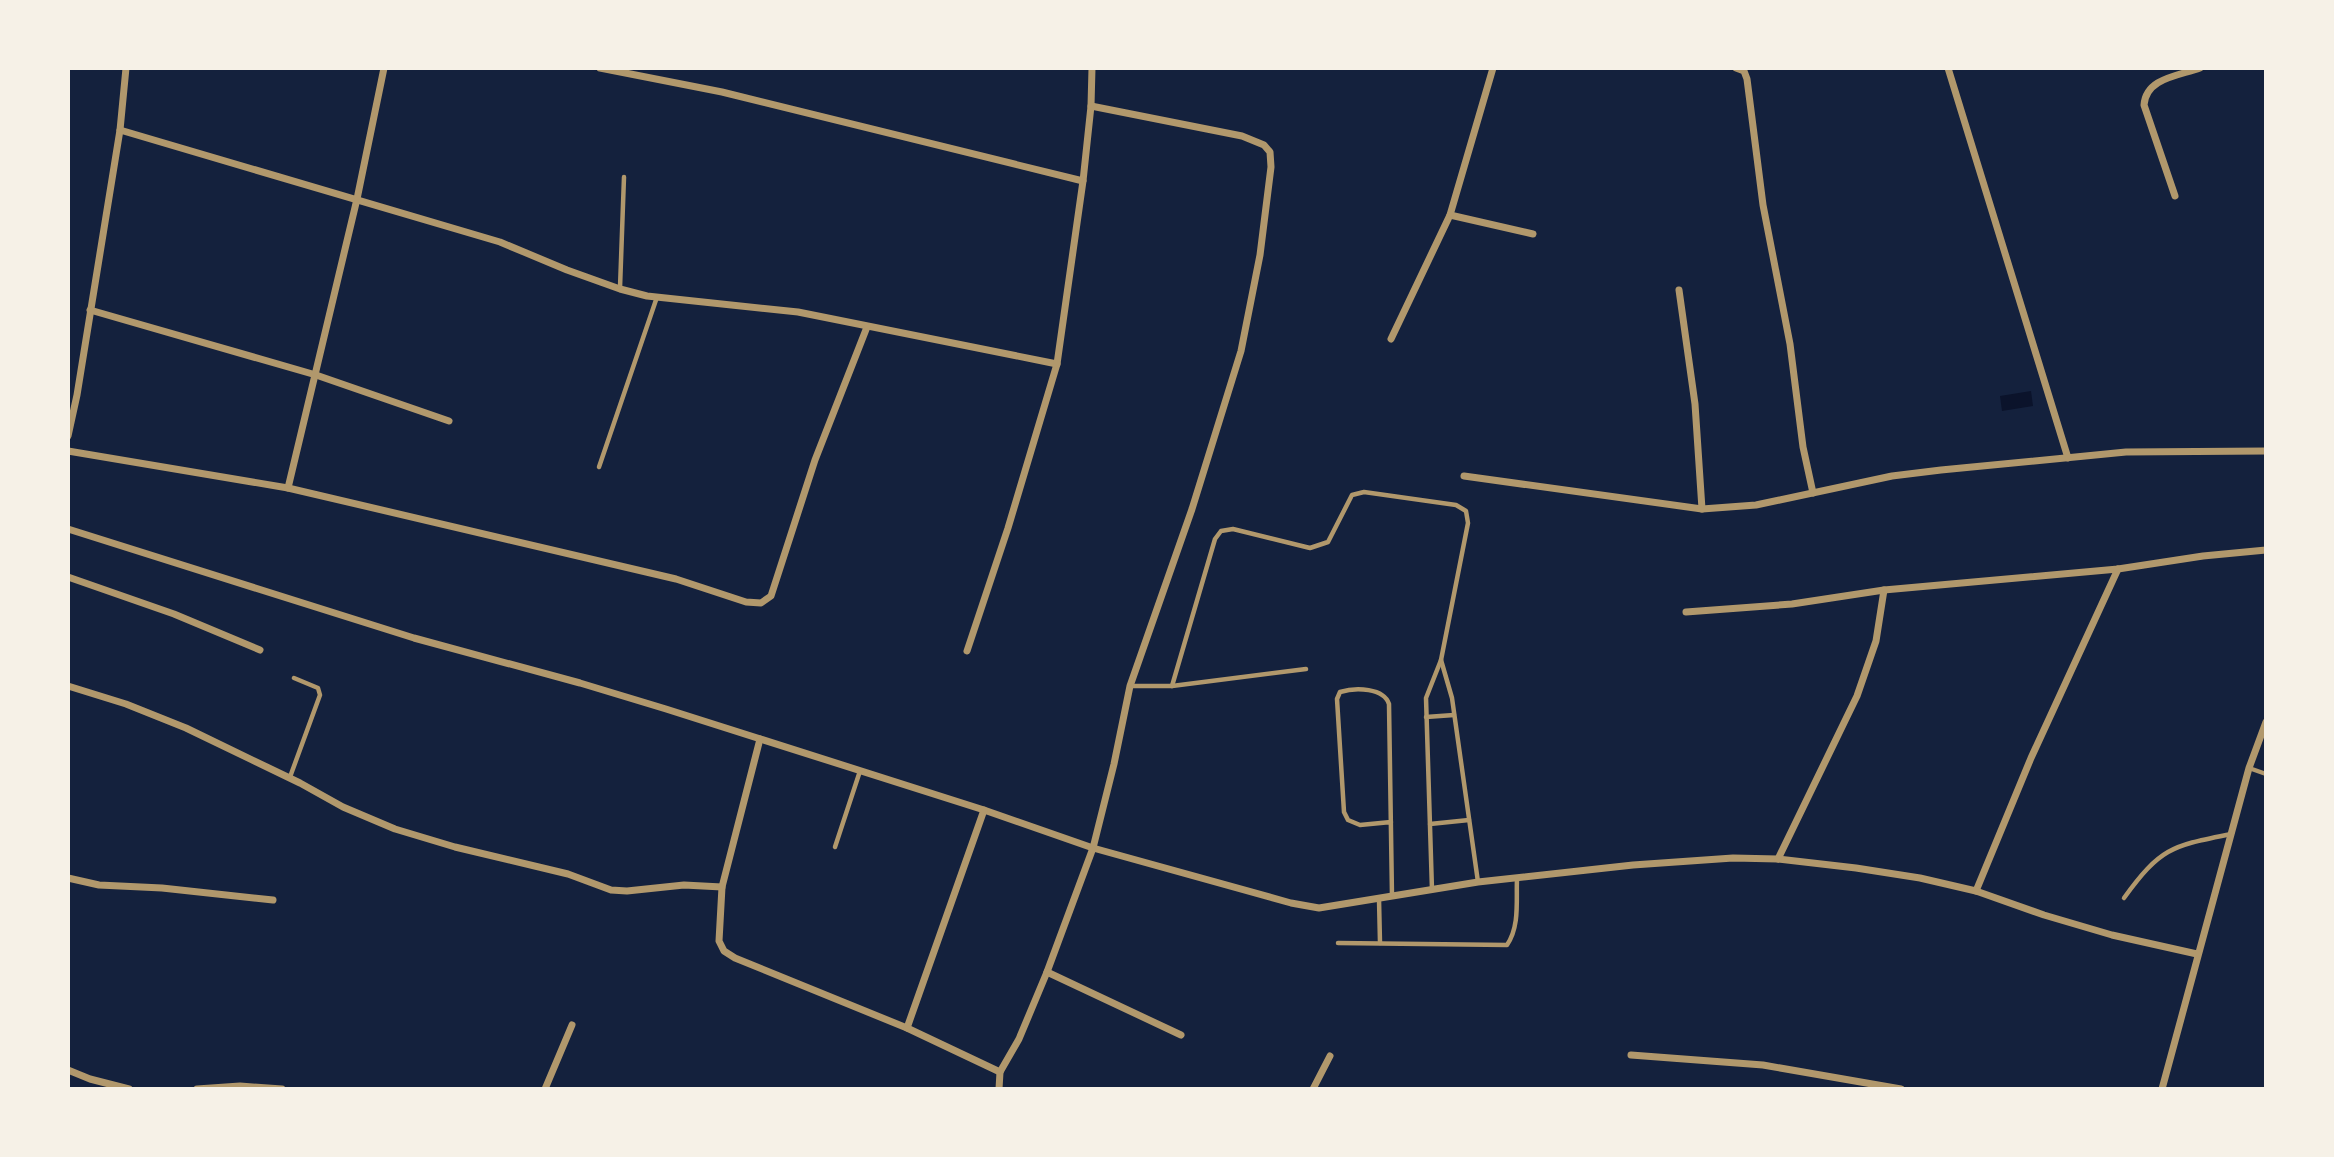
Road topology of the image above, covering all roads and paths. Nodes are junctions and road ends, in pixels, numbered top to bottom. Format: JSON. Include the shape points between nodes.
{"nodes":[{"id":1,"x":126,"y":68,"type":"edge"},
{"id":2,"x":384,"y":68,"type":"edge"},
{"id":3,"x":600,"y":68,"type":"edge"},
{"id":4,"x":1092,"y":68,"type":"edge"},
{"id":5,"x":1493,"y":68,"type":"edge"},
{"id":6,"x":1736,"y":68,"type":"edge"},
{"id":7,"x":1948,"y":68,"type":"edge"},
{"id":8,"x":2200,"y":68,"type":"edge"},
{"id":9,"x":1091,"y":106,"type":"junction"},
{"id":10,"x":120,"y":130,"type":"junction"},
{"id":11,"x":624,"y":177,"type":"dead end"},
{"id":12,"x":1083,"y":181,"type":"junction"},
{"id":13,"x":2175,"y":196,"type":"dead end"},
{"id":14,"x":357,"y":199,"type":"junction"},
{"id":15,"x":1450,"y":215,"type":"junction"},
{"id":16,"x":1533,"y":234,"type":"dead end"},
{"id":17,"x":620,"y":289,"type":"junction"},
{"id":18,"x":1679,"y":290,"type":"dead end"},
{"id":19,"x":657,"y":297,"type":"junction"},
{"id":20,"x":89,"y":310,"type":"junction"},
{"id":21,"x":867,"y":327,"type":"junction"},
{"id":22,"x":1391,"y":339,"type":"dead end"},
{"id":23,"x":1057,"y":364,"type":"junction"},
{"id":24,"x":316,"y":375,"type":"junction"},
{"id":25,"x":449,"y":421,"type":"dead end"},
{"id":26,"x":68,"y":436,"type":"edge"},
{"id":27,"x":68,"y":451,"type":"edge"},
{"id":28,"x":2266,"y":451,"type":"edge"},
{"id":29,"x":2068,"y":458,"type":"junction"},
{"id":30,"x":598,"y":467,"type":"dead end"},
{"id":31,"x":1464,"y":476,"type":"dead end"},
{"id":32,"x":288,"y":488,"type":"junction"},
{"id":33,"x":1813,"y":493,"type":"junction"},
{"id":34,"x":1702,"y":509,"type":"junction"},
{"id":35,"x":68,"y":529,"type":"edge"},
{"id":36,"x":2266,"y":551,"type":"edge"},
{"id":37,"x":2119,"y":569,"type":"junction"},
{"id":38,"x":68,"y":577,"type":"edge"},
{"id":39,"x":1884,"y":590,"type":"junction"},
{"id":40,"x":1686,"y":612,"type":"dead end"},
{"id":41,"x":260,"y":650,"type":"dead end"},
{"id":42,"x":967,"y":651,"type":"dead end"},
{"id":43,"x":1441,"y":660,"type":"junction"},
{"id":44,"x":1307,"y":668,"type":"dead end"},
{"id":45,"x":294,"y":678,"type":"dead end"},
{"id":46,"x":68,"y":686,"type":"edge"},
{"id":47,"x":1130,"y":686,"type":"junction"},
{"id":48,"x":1172,"y":686,"type":"junction"},
{"id":49,"x":1454,"y":715,"type":"junction"},
{"id":50,"x":1426,"y":717,"type":"junction"},
{"id":51,"x":2266,"y":722,"type":"edge"},
{"id":52,"x":760,"y":739,"type":"junction"},
{"id":53,"x":2249,"y":768,"type":"junction"},
{"id":54,"x":860,"y":770,"type":"junction"},
{"id":55,"x":2266,"y":774,"type":"edge"},
{"id":56,"x":290,"y":778,"type":"junction"},
{"id":57,"x":984,"y":810,"type":"junction"},
{"id":58,"x":1469,"y":820,"type":"junction"},
{"id":59,"x":1391,"y":822,"type":"junction"},
{"id":60,"x":1430,"y":824,"type":"junction"},
{"id":61,"x":2231,"y":834,"type":"junction"},
{"id":62,"x":835,"y":847,"type":"dead end"},
{"id":63,"x":1093,"y":848,"type":"junction"},
{"id":64,"x":1778,"y":859,"type":"junction"},
{"id":65,"x":68,"y":878,"type":"edge"},
{"id":66,"x":1517,"y":878,"type":"junction"},
{"id":67,"x":1478,"y":883,"type":"junction"},
{"id":68,"x":722,"y":887,"type":"junction"},
{"id":69,"x":1432,"y":890,"type":"junction"},
{"id":70,"x":1976,"y":891,"type":"junction"},
{"id":71,"x":1392,"y":896,"type":"junction"},
{"id":72,"x":1379,"y":898,"type":"junction"},
{"id":73,"x":2124,"y":898,"type":"dead end"},
{"id":74,"x":273,"y":900,"type":"dead end"},
{"id":75,"x":1338,"y":943,"type":"dead end"},
{"id":76,"x":1380,"y":943,"type":"junction"},
{"id":77,"x":2197,"y":954,"type":"junction"},
{"id":78,"x":1047,"y":972,"type":"junction"},
{"id":79,"x":572,"y":1025,"type":"dead end"},
{"id":80,"x":907,"y":1028,"type":"junction"},
{"id":81,"x":1181,"y":1035,"type":"dead end"},
{"id":82,"x":1631,"y":1055,"type":"dead end"},
{"id":83,"x":1330,"y":1056,"type":"dead end"},
{"id":84,"x":68,"y":1070,"type":"edge"},
{"id":85,"x":1000,"y":1072,"type":"junction"},
{"id":86,"x":129,"y":1089,"type":"edge"},
{"id":87,"x":197,"y":1089,"type":"edge"},
{"id":88,"x":282,"y":1089,"type":"edge"},
{"id":89,"x":545,"y":1089,"type":"edge"},
{"id":90,"x":999,"y":1089,"type":"edge"},
{"id":91,"x":1313,"y":1089,"type":"edge"},
{"id":92,"x":1901,"y":1089,"type":"edge"},
{"id":93,"x":2162,"y":1089,"type":"edge"}],
"edges":[{"from":1,"to":10,"type":"street"},
{"from":2,"to":14,"type":"street"},
{"from":3,"to":12,"type":"street","via":[[722,92]]},
{"from":4,"to":9,"type":"street"},
{"from":5,"to":15,"type":"street"},
{"from":6,"to":33,"type":"street","via":[[1744,71],[1747,79],[1763,205]]},
{"from":7,"to":29,"type":"street"},
{"from":8,"to":13,"type":"street","via":[[2151,85],[2145,94],[2144,105]]},
{"from":9,"to":12,"type":"street"},
{"from":9,"to":47,"type":"street","via":[[1242,136],[1264,145],[1271,167],[1241,351]]},
{"from":10,"to":14,"type":"street"},
{"from":10,"to":20,"type":"street"},
{"from":11,"to":17,"type":"lane"},
{"from":12,"to":23,"type":"street"},
{"from":14,"to":17,"type":"street","via":[[500,242]]},
{"from":14,"to":24,"type":"street"},
{"from":15,"to":16,"type":"street"},
{"from":15,"to":22,"type":"street"},
{"from":17,"to":19,"type":"street"},
{"from":18,"to":34,"type":"street","via":[[1695,404]]},
{"from":19,"to":21,"type":"street","via":[[798,312]]},
{"from":19,"to":30,"type":"lane"},
{"from":20,"to":24,"type":"street"},
{"from":20,"to":26,"type":"street"},
{"from":21,"to":23,"type":"street"},
{"from":21,"to":32,"type":"street","via":[[815,460],[771,596],[761,603]]},
{"from":23,"to":42,"type":"street"},
{"from":24,"to":25,"type":"street"},
{"from":24,"to":32,"type":"street"},
{"from":27,"to":32,"type":"street"},
{"from":28,"to":29,"type":"street","via":[[2126,452]]},
{"from":29,"to":33,"type":"street","via":[[1904,475]]},
{"from":31,"to":34,"type":"street"},
{"from":33,"to":34,"type":"street","via":[[1756,505]]},
{"from":35,"to":52,"type":"street","via":[[414,638]]},
{"from":36,"to":37,"type":"street"},
{"from":37,"to":39,"type":"street"},
{"from":37,"to":70,"type":"street","via":[[2031,758]]},
{"from":38,"to":41,"type":"street"},
{"from":39,"to":40,"type":"street","via":[[1792,604]]},
{"from":39,"to":64,"type":"street","via":[[1876,641],[1857,696]]},
{"from":43,"to":48,"type":"lane","via":[[1468,523],[1466,511],[1455,505],[1364,492],[1352,495],[1328,542],[1310,548],[1233,529],[1221,531]]},
{"from":43,"to":49,"type":"lane"},
{"from":43,"to":50,"type":"lane","via":[[1426,698]]},
{"from":44,"to":48,"type":"lane"},
{"from":45,"to":56,"type":"lane","via":[[318,688],[320,695]]},
{"from":46,"to":56,"type":"street","via":[[187,728]]},
{"from":47,"to":48,"type":"lane"},
{"from":47,"to":63,"type":"street"},
{"from":49,"to":50,"type":"lane"},
{"from":49,"to":58,"type":"lane"},
{"from":50,"to":60,"type":"lane"},
{"from":51,"to":53,"type":"street"},
{"from":52,"to":54,"type":"street"},
{"from":52,"to":68,"type":"street"},
{"from":53,"to":55,"type":"lane"},
{"from":53,"to":61,"type":"street"},
{"from":54,"to":57,"type":"street"},
{"from":54,"to":62,"type":"lane"},
{"from":56,"to":68,"type":"street","via":[[394,829],[568,874],[611,890]]},
{"from":57,"to":63,"type":"street"},
{"from":57,"to":80,"type":"street"},
{"from":58,"to":60,"type":"lane"},
{"from":58,"to":67,"type":"lane"},
{"from":59,"to":59,"type":"lane","via":[[1360,825],[1348,820],[1344,812],[1340,692],[1380,692],[1387,697]]},
{"from":59,"to":71,"type":"lane"},
{"from":60,"to":69,"type":"lane"},
{"from":61,"to":73,"type":"lane","via":[[2166,851],[2145,869]]},
{"from":61,"to":77,"type":"street"},
{"from":63,"to":72,"type":"street","via":[[1319,908]]},
{"from":63,"to":78,"type":"street"},
{"from":64,"to":66,"type":"street","via":[[1633,865]]},
{"from":64,"to":70,"type":"street","via":[[1908,876]]},
{"from":65,"to":74,"type":"street","via":[[99,886]]},
{"from":66,"to":67,"type":"street"},
{"from":66,"to":76,"type":"lane","via":[[1516,925],[1507,945]]},
{"from":67,"to":69,"type":"street"},
{"from":68,"to":80,"type":"street","via":[[719,941],[724,951]]},
{"from":69,"to":71,"type":"street"},
{"from":70,"to":77,"type":"street","via":[[2112,935]]},
{"from":71,"to":72,"type":"street"},
{"from":72,"to":76,"type":"lane"},
{"from":75,"to":76,"type":"lane"},
{"from":77,"to":93,"type":"street"},
{"from":78,"to":81,"type":"street"},
{"from":78,"to":85,"type":"street"},
{"from":79,"to":89,"type":"street"},
{"from":80,"to":85,"type":"street"},
{"from":82,"to":92,"type":"street","via":[[1763,1065]]},
{"from":83,"to":91,"type":"street"},
{"from":84,"to":86,"type":"street"},
{"from":85,"to":90,"type":"street"},
{"from":87,"to":88,"type":"street"}]}
